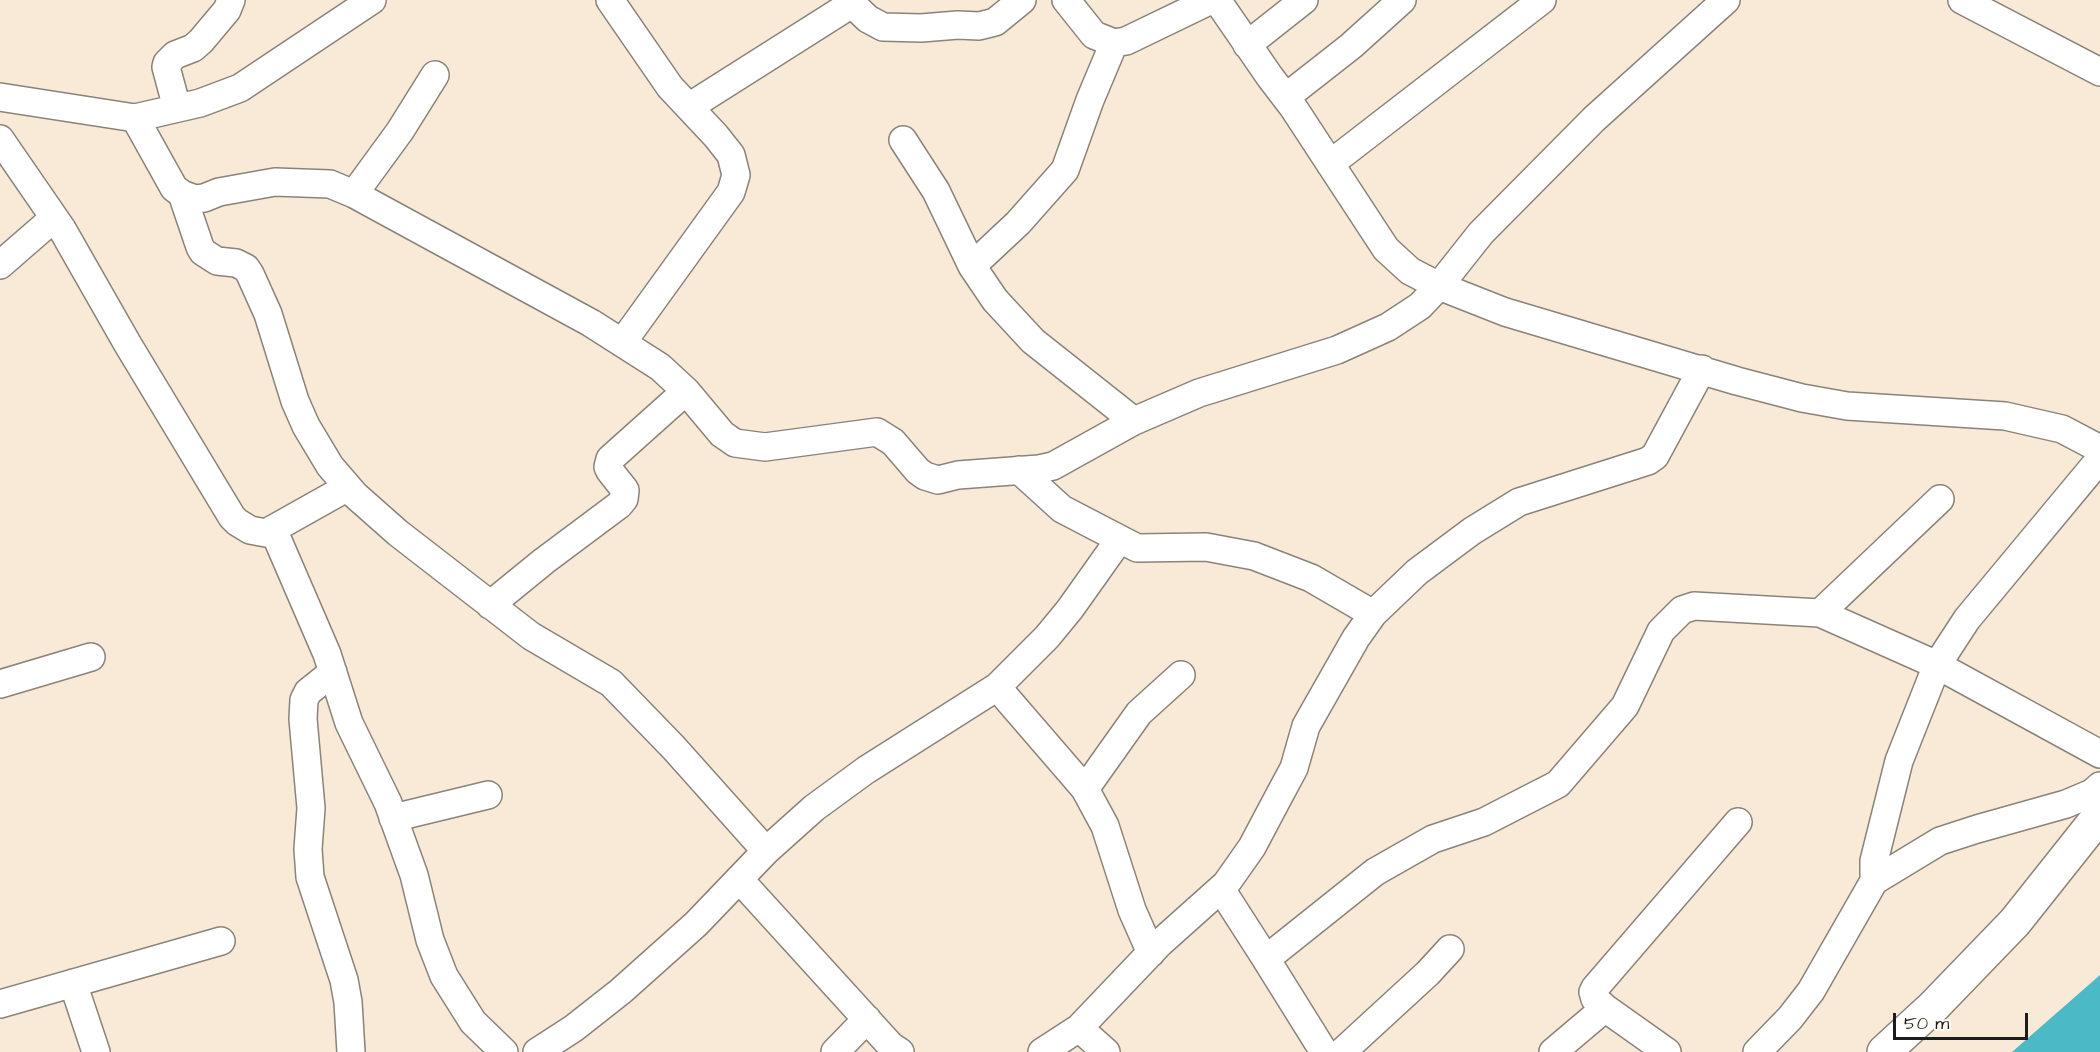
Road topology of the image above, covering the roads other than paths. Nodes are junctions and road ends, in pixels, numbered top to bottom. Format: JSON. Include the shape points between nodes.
{"nodes":[{"id":1,"x":231,"y":0,"type":"edge"},
{"id":2,"x":372,"y":0,"type":"edge"},
{"id":3,"x":610,"y":0,"type":"edge"},
{"id":4,"x":1022,"y":0,"type":"edge"},
{"id":5,"x":1066,"y":0,"type":"edge"},
{"id":6,"x":1211,"y":0,"type":"edge"},
{"id":7,"x":1217,"y":0,"type":"edge"},
{"id":8,"x":1304,"y":0,"type":"edge"},
{"id":9,"x":1402,"y":0,"type":"edge"},
{"id":10,"x":1542,"y":0,"type":"edge"},
{"id":11,"x":1726,"y":0,"type":"edge"},
{"id":12,"x":1962,"y":0,"type":"edge"},
{"id":13,"x":849,"y":1,"type":"edge"},
{"id":14,"x":1114,"y":43,"type":"junction"},
{"id":15,"x":1247,"y":45,"type":"junction"},
{"id":16,"x":2100,"y":72,"type":"edge"},
{"id":17,"x":435,"y":75,"type":"dead end"},
{"id":18,"x":0,"y":97,"type":"edge"},
{"id":19,"x":1286,"y":97,"type":"junction"},
{"id":20,"x":689,"y":107,"type":"junction"},
{"id":21,"x":177,"y":108,"type":"junction"},
{"id":22,"x":135,"y":118,"type":"junction"},
{"id":23,"x":0,"y":139,"type":"edge"},
{"id":24,"x":903,"y":140,"type":"dead end"},
{"id":25,"x":1330,"y":164,"type":"junction"},
{"id":26,"x":354,"y":194,"type":"junction"},
{"id":27,"x":182,"y":195,"type":"junction"},
{"id":28,"x":54,"y":218,"type":"junction"},
{"id":29,"x":0,"y":265,"type":"edge"},
{"id":30,"x":972,"y":266,"type":"junction"},
{"id":31,"x":1439,"y":286,"type":"junction"},
{"id":32,"x":622,"y":343,"type":"junction"},
{"id":33,"x":1702,"y":369,"type":"junction"},
{"id":34,"x":686,"y":391,"type":"junction"},
{"id":35,"x":1134,"y":421,"type":"junction"},
{"id":36,"x":2100,"y":449,"type":"edge"},
{"id":37,"x":2100,"y":459,"type":"edge"},
{"id":38,"x":1019,"y":471,"type":"junction"},
{"id":39,"x":348,"y":487,"type":"junction"},
{"id":40,"x":1940,"y":499,"type":"dead end"},
{"id":41,"x":273,"y":529,"type":"junction"},
{"id":42,"x":1119,"y":540,"type":"junction"},
{"id":43,"x":490,"y":604,"type":"junction"},
{"id":44,"x":1821,"y":613,"type":"junction"},
{"id":45,"x":1373,"y":614,"type":"junction"},
{"id":46,"x":91,"y":657,"type":"dead end"},
{"id":47,"x":1937,"y":665,"type":"junction"},
{"id":48,"x":333,"y":672,"type":"junction"},
{"id":49,"x":1181,"y":675,"type":"dead end"},
{"id":50,"x":0,"y":684,"type":"edge"},
{"id":51,"x":997,"y":687,"type":"junction"},
{"id":52,"x":2100,"y":754,"type":"edge"},
{"id":53,"x":2100,"y":786,"type":"edge"},
{"id":54,"x":1085,"y":789,"type":"junction"},
{"id":55,"x":488,"y":795,"type":"dead end"},
{"id":56,"x":2100,"y":815,"type":"edge"},
{"id":57,"x":393,"y":818,"type":"junction"},
{"id":58,"x":1737,"y":822,"type":"dead end"},
{"id":59,"x":766,"y":851,"type":"junction"},
{"id":60,"x":740,"y":879,"type":"junction"},
{"id":61,"x":1874,"y":881,"type":"junction"},
{"id":62,"x":1221,"y":890,"type":"junction"},
{"id":63,"x":221,"y":941,"type":"dead end"},
{"id":64,"x":1450,"y":949,"type":"dead end"},
{"id":65,"x":1151,"y":953,"type":"junction"},
{"id":66,"x":1266,"y":959,"type":"junction"},
{"id":67,"x":73,"y":983,"type":"junction"},
{"id":68,"x":0,"y":1004,"type":"edge"},
{"id":69,"x":1605,"y":1008,"type":"junction"},
{"id":70,"x":867,"y":1019,"type":"junction"},
{"id":71,"x":1079,"y":1028,"type":"junction"},
{"id":72,"x":96,"y":1052,"type":"edge"},
{"id":73,"x":351,"y":1052,"type":"edge"},
{"id":74,"x":504,"y":1052,"type":"edge"},
{"id":75,"x":538,"y":1052,"type":"edge"},
{"id":76,"x":835,"y":1052,"type":"edge"},
{"id":77,"x":900,"y":1052,"type":"edge"},
{"id":78,"x":1042,"y":1052,"type":"edge"},
{"id":79,"x":1106,"y":1052,"type":"edge"},
{"id":80,"x":1324,"y":1052,"type":"edge"},
{"id":81,"x":1342,"y":1052,"type":"edge"},
{"id":82,"x":1553,"y":1052,"type":"edge"},
{"id":83,"x":1667,"y":1052,"type":"edge"},
{"id":84,"x":1757,"y":1052,"type":"edge"},
{"id":85,"x":1884,"y":1052,"type":"edge"}],
"edges":[{"from":1,"to":21,"type":"street","via":[[201,41],[167,63]]},
{"from":2,"to":21,"type":"street","via":[[240,88]]},
{"from":3,"to":20,"type":"street","via":[[670,87]]},
{"from":4,"to":13,"type":"street","via":[[995,22],[921,28],[883,27]]},
{"from":5,"to":14,"type":"street","via":[[1094,35]]},
{"from":6,"to":14,"type":"street","via":[[1126,41]]},
{"from":7,"to":15,"type":"street"},
{"from":8,"to":15,"type":"street"},
{"from":9,"to":19,"type":"street"},
{"from":10,"to":25,"type":"street"},
{"from":11,"to":31,"type":"street","via":[[1594,119],[1481,233]]},
{"from":12,"to":16,"type":"street"},
{"from":13,"to":20,"type":"street","via":[[842,10]]},
{"from":14,"to":30,"type":"street","via":[[1063,173]]},
{"from":15,"to":19,"type":"street"},
{"from":17,"to":26,"type":"street"},
{"from":18,"to":22,"type":"street"},
{"from":19,"to":25,"type":"street"},
{"from":20,"to":32,"type":"street","via":[[730,155],[736,175],[730,192]]},
{"from":21,"to":22,"type":"street"},
{"from":22,"to":27,"type":"street","via":[[174,188]]},
{"from":23,"to":28,"type":"street"},
{"from":24,"to":30,"type":"street","via":[[936,191]]},
{"from":25,"to":31,"type":"street","via":[[1386,249],[1410,271]]},
{"from":26,"to":27,"type":"street","via":[[330,184],[275,182],[204,198]]},
{"from":26,"to":32,"type":"street"},
{"from":27,"to":39,"type":"street","via":[[203,252],[217,261],[246,267],[257,285],[306,426]]},
{"from":28,"to":29,"type":"street"},
{"from":28,"to":41,"type":"street","via":[[232,517],[250,530],[266,533]]},
{"from":30,"to":35,"type":"street","via":[[995,300],[1033,341]]},
{"from":31,"to":33,"type":"street","via":[[1505,312]]},
{"from":31,"to":35,"type":"street","via":[[1420,306],[1388,327],[1337,350],[1199,393]]},
{"from":32,"to":34,"type":"street","via":[[660,367]]},
{"from":33,"to":36,"type":"street","via":[[1802,398],[1847,406],[2005,416],[2062,429]]},
{"from":33,"to":45,"type":"street","via":[[1655,456],[1519,502],[1418,572]]},
{"from":34,"to":38,"type":"street","via":[[722,434],[735,443],[765,447],[877,432],[893,442],[925,476],[938,480]]},
{"from":34,"to":43,"type":"street","via":[[610,459],[608,467],[625,490],[619,505]]},
{"from":35,"to":38,"type":"street","via":[[1053,466]]},
{"from":37,"to":47,"type":"street","via":[[1967,619]]},
{"from":38,"to":42,"type":"street","via":[[1062,509]]},
{"from":39,"to":41,"type":"street"},
{"from":39,"to":43,"type":"street","via":[[398,533]]},
{"from":40,"to":44,"type":"street"},
{"from":41,"to":48,"type":"street"},
{"from":42,"to":45,"type":"street","via":[[1137,548],[1206,547],[1254,556],[1311,578]]},
{"from":42,"to":51,"type":"street","via":[[1047,638]]},
{"from":43,"to":59,"type":"street","via":[[531,636],[611,683]]},
{"from":44,"to":47,"type":"street"},
{"from":44,"to":66,"type":"street","via":[[1694,606],[1682,610],[1661,632],[1625,706],[1558,784],[1484,822],[1433,839],[1375,872]]},
{"from":45,"to":62,"type":"street","via":[[1306,726],[1294,768],[1252,847]]},
{"from":46,"to":50,"type":"street"},
{"from":47,"to":52,"type":"street"},
{"from":47,"to":61,"type":"street","via":[[1899,761],[1874,861]]},
{"from":48,"to":57,"type":"street","via":[[349,723]]},
{"from":48,"to":73,"type":"street","via":[[304,700],[311,808],[308,849],[310,877],[344,980]]},
{"from":49,"to":54,"type":"street","via":[[1139,713]]},
{"from":51,"to":54,"type":"street"},
{"from":51,"to":59,"type":"street","via":[[866,770],[814,808]]},
{"from":53,"to":61,"type":"street","via":[[2066,804],[1940,841]]},
{"from":54,"to":65,"type":"street","via":[[1105,826]]},
{"from":55,"to":57,"type":"street"},
{"from":56,"to":85,"type":"main road","via":[[2015,922],[1942,999]]},
{"from":57,"to":74,"type":"street","via":[[444,976],[473,1022]]},
{"from":58,"to":69,"type":"street","via":[[1595,988],[1595,999]]},
{"from":59,"to":60,"type":"street"},
{"from":60,"to":70,"type":"street"},
{"from":60,"to":75,"type":"street","via":[[621,991]]},
{"from":61,"to":84,"type":"street","via":[[1811,991]]},
{"from":62,"to":65,"type":"street"},
{"from":62,"to":66,"type":"street"},
{"from":63,"to":67,"type":"street"},
{"from":64,"to":81,"type":"street"},
{"from":65,"to":71,"type":"street"},
{"from":66,"to":80,"type":"street"},
{"from":67,"to":68,"type":"street"},
{"from":67,"to":72,"type":"street"},
{"from":69,"to":82,"type":"street"},
{"from":69,"to":83,"type":"street"},
{"from":70,"to":76,"type":"street"},
{"from":70,"to":77,"type":"street"},
{"from":71,"to":78,"type":"street"},
{"from":71,"to":79,"type":"street"}]}
